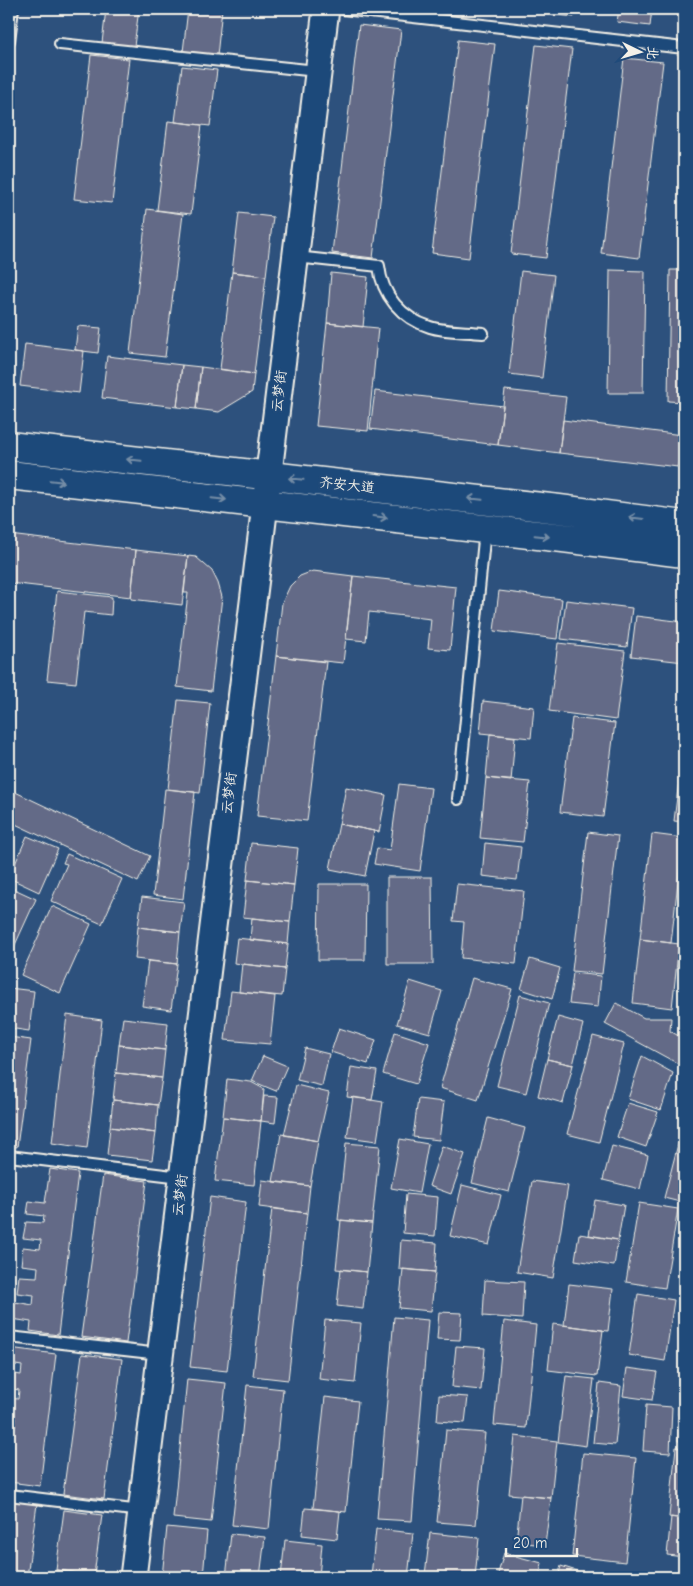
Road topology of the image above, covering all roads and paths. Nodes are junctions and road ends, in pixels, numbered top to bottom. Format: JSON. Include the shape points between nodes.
{"nodes":[{"id":1,"x":13,"y":9,"type":"edge"},
{"id":2,"x":326,"y":9,"type":"edge"},
{"id":3,"x":343,"y":9,"type":"edge"},
{"id":4,"x":9,"y":41,"type":"edge"},
{"id":5,"x":60,"y":44,"type":"dead end"},
{"id":6,"x":684,"y":48,"type":"edge"},
{"id":7,"x":318,"y":71,"type":"junction"},
{"id":8,"x":296,"y":256,"type":"junction"},
{"id":9,"x":483,"y":333,"type":"dead end"},
{"id":10,"x":9,"y":446,"type":"edge"},
{"id":11,"x":9,"y":475,"type":"edge"},
{"id":12,"x":268,"y":476,"type":"junction"},
{"id":13,"x":265,"y":504,"type":"junction"},
{"id":14,"x":684,"y":524,"type":"edge"},
{"id":15,"x":485,"y":529,"type":"junction"},
{"id":16,"x":684,"y":553,"type":"edge"},
{"id":17,"x":458,"y":799,"type":"dead end"},
{"id":18,"x":9,"y":1156,"type":"edge"},
{"id":19,"x":182,"y":1177,"type":"junction"},
{"id":20,"x":9,"y":1338,"type":"edge"},
{"id":21,"x":160,"y":1354,"type":"junction"},
{"id":22,"x":9,"y":1495,"type":"edge"},
{"id":23,"x":141,"y":1512,"type":"junction"},
{"id":24,"x":133,"y":1577,"type":"edge"}],
"edges":[{"from":1,"to":4,"type":"lane"},
{"from":2,"to":7,"type":"street","name":"云梦街"},
{"from":3,"to":6,"type":"lane"},
{"from":5,"to":7,"type":"lane"},
{"from":7,"to":8,"type":"street","name":"云梦街"},
{"from":8,"to":9,"type":"lane","via":[[380,266],[384,288],[402,313],[430,327]]},
{"from":8,"to":12,"type":"street","name":"云梦街"},
{"from":12,"to":10,"type":"main road","name":"齐安大道","one_way":true},
{"from":11,"to":13,"type":"main road","name":"齐安大道","one_way":true},
{"from":12,"to":13,"type":"street","name":"云梦街"},
{"from":14,"to":12,"type":"main road","name":"齐安大道","one_way":true},
{"from":13,"to":15,"type":"main road","name":"齐安大道","one_way":true},
{"from":13,"to":19,"type":"street","name":"云梦街"},
{"from":15,"to":16,"type":"main road","name":"齐安大道","one_way":true},
{"from":15,"to":17,"type":"lane"},
{"from":18,"to":19,"type":"lane"},
{"from":19,"to":21,"type":"street","name":"云梦街"},
{"from":20,"to":21,"type":"lane"},
{"from":21,"to":23,"type":"street","name":"云梦街"},
{"from":22,"to":23,"type":"lane"},
{"from":23,"to":24,"type":"street","name":"云梦街"}]}
